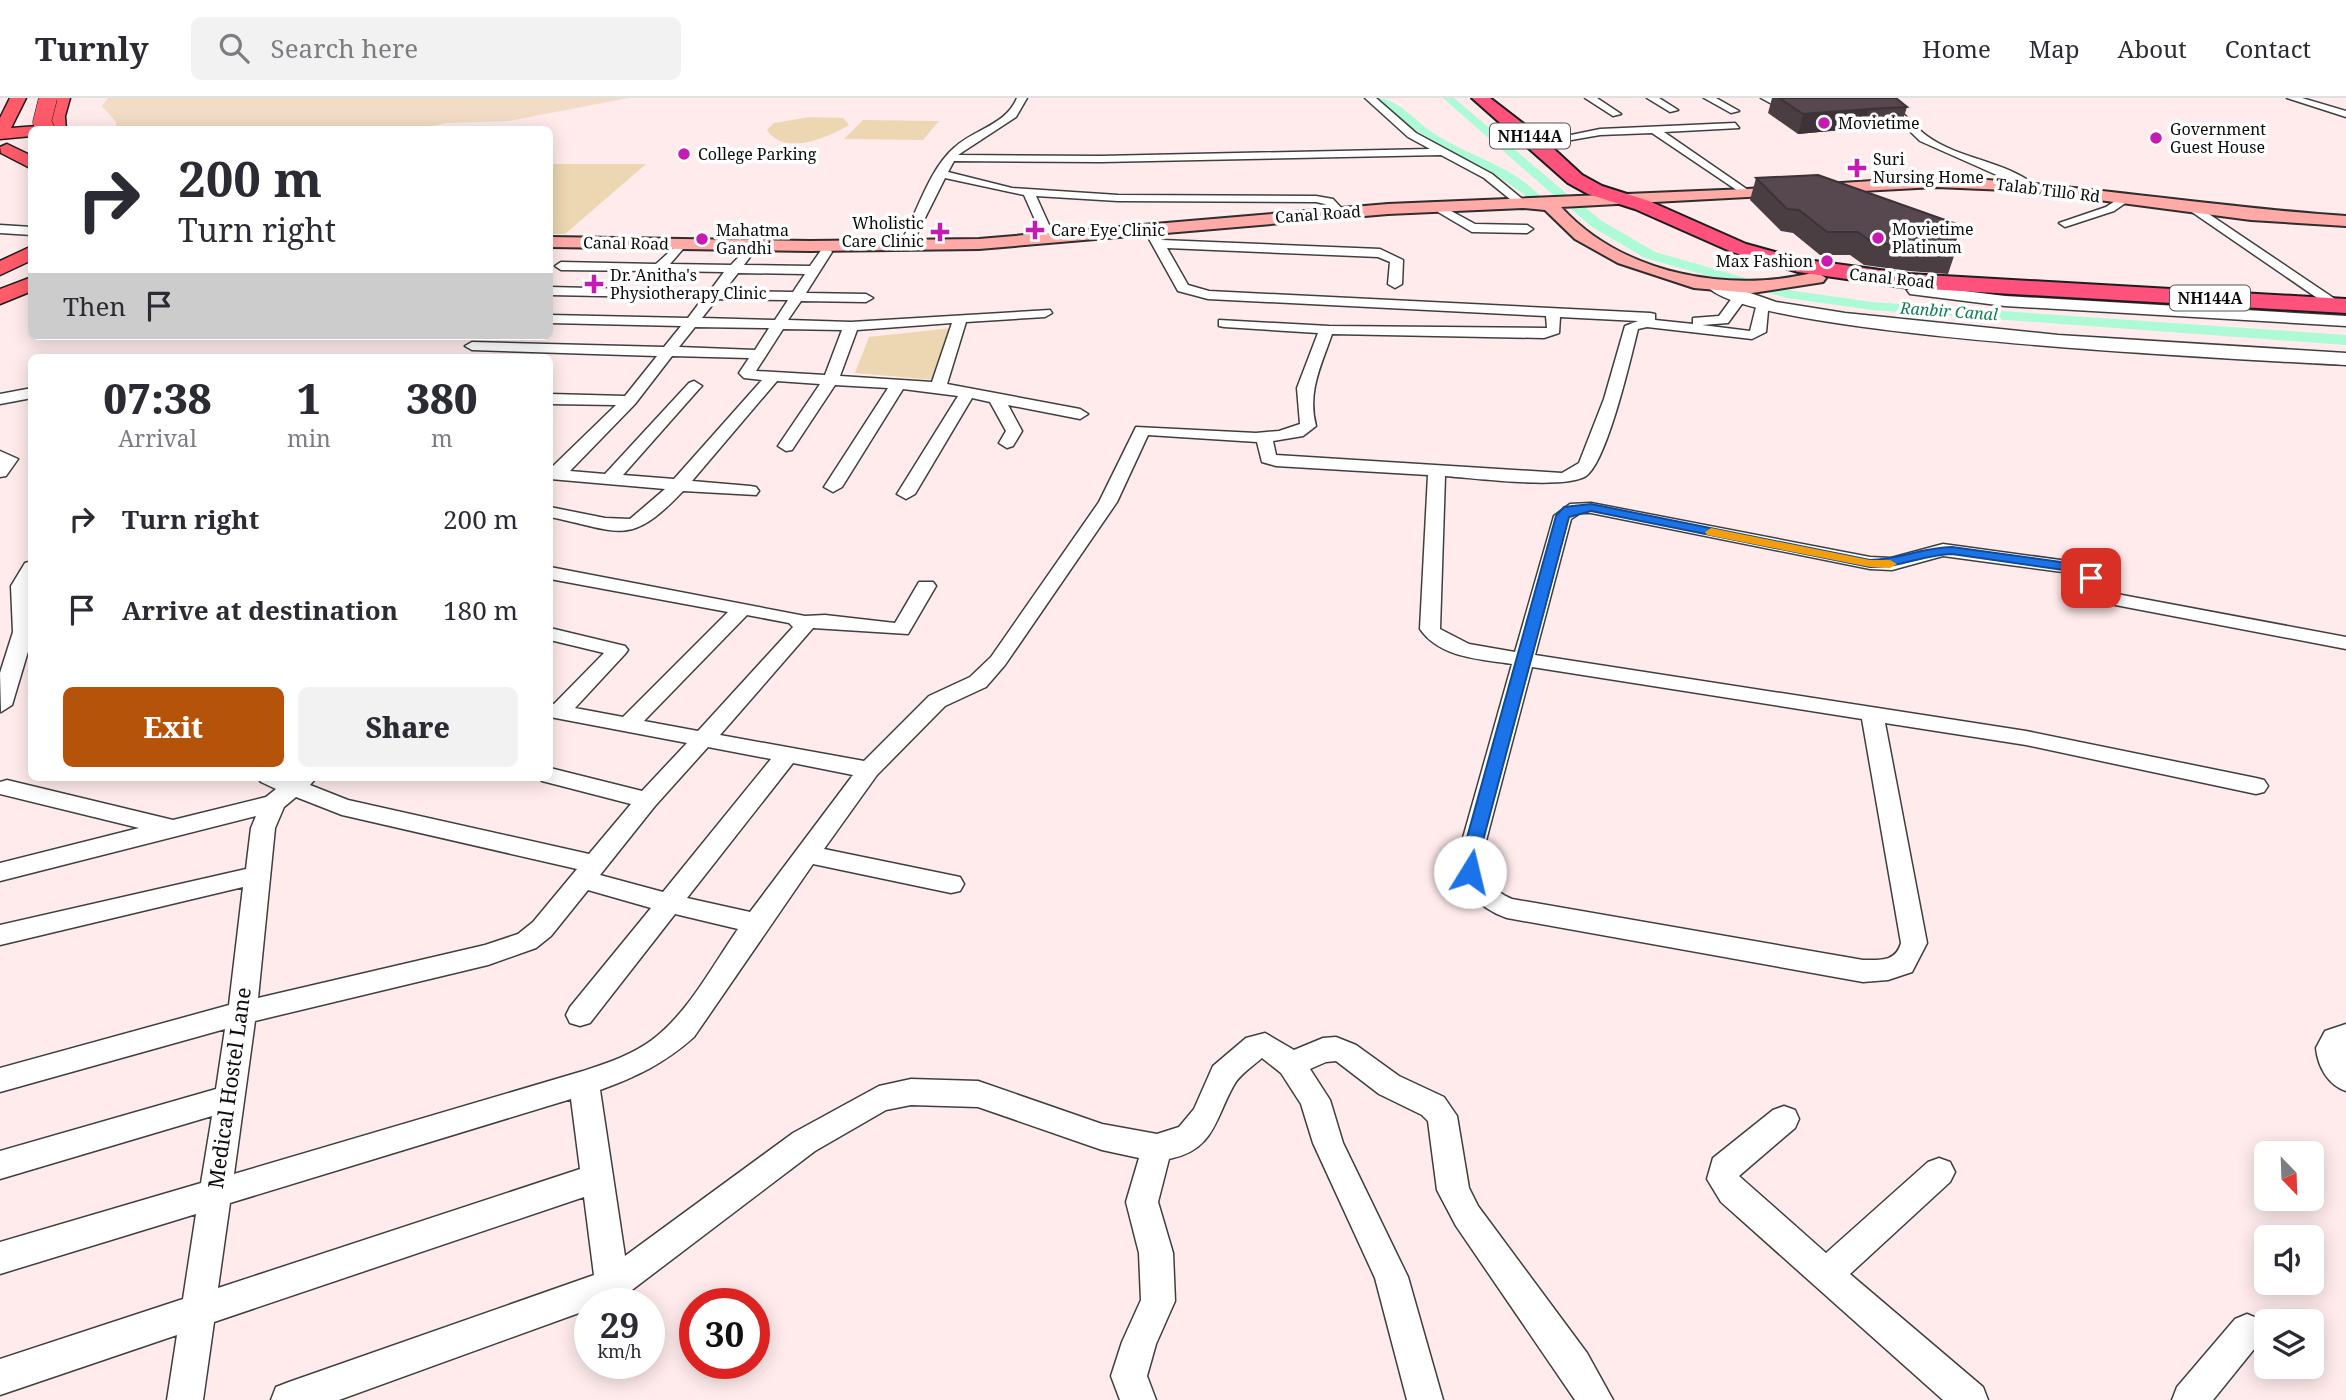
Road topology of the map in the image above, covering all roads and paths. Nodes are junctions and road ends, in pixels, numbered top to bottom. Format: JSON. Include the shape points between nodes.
{"nodes":[{"id":1,"x":48,"y":98,"type":"edge"},
{"id":2,"x":62,"y":98,"type":"edge"},
{"id":3,"x":1022,"y":98,"type":"edge"},
{"id":4,"x":1370,"y":98,"type":"edge"},
{"id":5,"x":1480,"y":98,"type":"edge"},
{"id":6,"x":1590,"y":98,"type":"edge"},
{"id":7,"x":1652,"y":98,"type":"edge"},
{"id":8,"x":1709,"y":98,"type":"edge"},
{"id":9,"x":1766,"y":98,"type":"edge"},
{"id":10,"x":1874,"y":98,"type":"edge"},
{"id":11,"x":2292,"y":98,"type":"edge"},
{"id":12,"x":27,"y":102,"type":"edge"},
{"id":13,"x":1673,"y":110,"type":"dead end"},
{"id":14,"x":1790,"y":110,"type":"edge"},
{"id":15,"x":1734,"y":111,"type":"dead end"},
{"id":16,"x":1616,"y":114,"type":"dead end"},
{"id":17,"x":2346,"y":114,"type":"edge"},
{"id":18,"x":45,"y":126,"type":"edge"},
{"id":19,"x":58,"y":126,"type":"edge"},
{"id":20,"x":1735,"y":126,"type":"dead end"},
{"id":21,"x":28,"y":128,"type":"edge"},
{"id":22,"x":1653,"y":129,"type":"junction"},
{"id":23,"x":28,"y":135,"type":"edge"},
{"id":24,"x":2,"y":141,"type":"edge"},
{"id":25,"x":1537,"y":143,"type":"junction"},
{"id":26,"x":28,"y":144,"type":"edge"},
{"id":27,"x":1441,"y":152,"type":"junction"},
{"id":28,"x":951,"y":158,"type":"junction"},
{"id":29,"x":28,"y":161,"type":"edge"},
{"id":30,"x":943,"y":174,"type":"junction"},
{"id":31,"x":2029,"y":186,"type":"junction"},
{"id":32,"x":1029,"y":192,"type":"junction"},
{"id":33,"x":1747,"y":194,"type":"junction"},
{"id":34,"x":1660,"y":197,"type":"junction"},
{"id":35,"x":1611,"y":200,"type":"junction"},
{"id":36,"x":2125,"y":200,"type":"junction"},
{"id":37,"x":1521,"y":202,"type":"junction"},
{"id":38,"x":2193,"y":208,"type":"junction"},
{"id":39,"x":1442,"y":210,"type":"junction"},
{"id":40,"x":1182,"y":213,"type":"junction"},
{"id":41,"x":1340,"y":213,"type":"junction"},
{"id":42,"x":2346,"y":221,"type":"edge"},
{"id":43,"x":2065,"y":223,"type":"dead end"},
{"id":44,"x":1680,"y":224,"type":"junction"},
{"id":45,"x":0,"y":229,"type":"edge"},
{"id":46,"x":1527,"y":229,"type":"dead end"},
{"id":47,"x":28,"y":231,"type":"edge"},
{"id":48,"x":1049,"y":238,"type":"junction"},
{"id":49,"x":1156,"y":240,"type":"junction"},
{"id":50,"x":553,"y":242,"type":"edge"},
{"id":51,"x":582,"y":245,"type":"junction"},
{"id":52,"x":905,"y":246,"type":"junction"},
{"id":53,"x":553,"y":247,"type":"edge"},
{"id":54,"x":677,"y":249,"type":"junction"},
{"id":55,"x":749,"y":250,"type":"junction"},
{"id":56,"x":826,"y":252,"type":"junction"},
{"id":57,"x":28,"y":254,"type":"edge"},
{"id":58,"x":28,"y":263,"type":"edge"},
{"id":59,"x":561,"y":266,"type":"junction"},
{"id":60,"x":0,"y":269,"type":"edge"},
{"id":61,"x":659,"y":269,"type":"junction"},
{"id":62,"x":734,"y":269,"type":"junction"},
{"id":63,"x":814,"y":270,"type":"junction"},
{"id":64,"x":28,"y":273,"type":"edge"},
{"id":65,"x":553,"y":274,"type":"edge"},
{"id":66,"x":0,"y":278,"type":"edge"},
{"id":67,"x":1816,"y":278,"type":"junction"},
{"id":68,"x":1395,"y":284,"type":"dead end"},
{"id":69,"x":28,"y":285,"type":"edge"},
{"id":70,"x":1957,"y":285,"type":"junction"},
{"id":71,"x":0,"y":287,"type":"edge"},
{"id":72,"x":1730,"y":290,"type":"junction"},
{"id":73,"x":1916,"y":290,"type":"junction"},
{"id":74,"x":553,"y":291,"type":"edge"},
{"id":75,"x":637,"y":292,"type":"junction"},
{"id":76,"x":713,"y":294,"type":"junction"},
{"id":77,"x":2074,"y":295,"type":"junction"},
{"id":78,"x":796,"y":296,"type":"junction"},
{"id":79,"x":0,"y":297,"type":"edge"},
{"id":80,"x":866,"y":298,"type":"dead end"},
{"id":81,"x":1764,"y":303,"type":"junction"},
{"id":82,"x":2342,"y":305,"type":"edge"},
{"id":83,"x":1552,"y":311,"type":"junction"},
{"id":84,"x":1045,"y":313,"type":"dead end"},
{"id":85,"x":553,"y":319,"type":"edge"},
{"id":86,"x":960,"y":319,"type":"junction"},
{"id":87,"x":612,"y":320,"type":"junction"},
{"id":88,"x":692,"y":321,"type":"junction"},
{"id":89,"x":2346,"y":321,"type":"edge"},
{"id":90,"x":778,"y":323,"type":"junction"},
{"id":91,"x":1224,"y":323,"type":"dead end"},
{"id":92,"x":851,"y":326,"type":"junction"},
{"id":93,"x":1329,"y":330,"type":"junction"},
{"id":94,"x":480,"y":340,"type":"edge"},
{"id":95,"x":472,"y":346,"type":"junction"},
{"id":96,"x":583,"y":350,"type":"junction"},
{"id":97,"x":667,"y":351,"type":"junction"},
{"id":98,"x":459,"y":354,"type":"edge"},
{"id":99,"x":757,"y":354,"type":"junction"},
{"id":100,"x":2346,"y":359,"type":"edge"},
{"id":101,"x":773,"y":377,"type":"junction"},
{"id":102,"x":831,"y":379,"type":"junction"},
{"id":103,"x":898,"y":385,"type":"junction"},
{"id":104,"x":694,"y":386,"type":"dead end"},
{"id":105,"x":938,"y":387,"type":"junction"},
{"id":106,"x":969,"y":391,"type":"junction"},
{"id":107,"x":28,"y":394,"type":"edge"},
{"id":108,"x":995,"y":396,"type":"junction"},
{"id":109,"x":0,"y":399,"type":"edge"},
{"id":110,"x":553,"y":399,"type":"edge"},
{"id":111,"x":629,"y":401,"type":"junction"},
{"id":112,"x":1080,"y":414,"type":"dead end"},
{"id":113,"x":1265,"y":438,"type":"junction"},
{"id":114,"x":1007,"y":443,"type":"dead end"},
{"id":115,"x":786,"y":446,"type":"dead end"},
{"id":116,"x":0,"y":456,"type":"edge"},
{"id":117,"x":0,"y":472,"type":"edge"},
{"id":118,"x":1437,"y":472,"type":"junction"},
{"id":119,"x":553,"y":474,"type":"edge"},
{"id":120,"x":608,"y":481,"type":"junction"},
{"id":121,"x":676,"y":487,"type":"junction"},
{"id":122,"x":833,"y":487,"type":"dead end"},
{"id":123,"x":750,"y":491,"type":"dead end"},
{"id":124,"x":906,"y":494,"type":"dead end"},
{"id":125,"x":553,"y":512,"type":"edge"},
{"id":126,"x":28,"y":574,"type":"edge"},
{"id":127,"x":553,"y":574,"type":"edge"},
{"id":128,"x":926,"y":586,"type":"dead end"},
{"id":129,"x":743,"y":608,"type":"junction"},
{"id":130,"x":803,"y":622,"type":"junction"},
{"id":131,"x":553,"y":635,"type":"edge"},
{"id":132,"x":2346,"y":643,"type":"edge"},
{"id":133,"x":1525,"y":659,"type":"junction"},
{"id":134,"x":22,"y":670,"type":"edge"},
{"id":135,"x":1,"y":705,"type":"edge"},
{"id":136,"x":554,"y":711,"type":"edge"},
{"id":137,"x":1872,"y":713,"type":"junction"},
{"id":138,"x":626,"y":725,"type":"junction"},
{"id":139,"x":702,"y":740,"type":"junction"},
{"id":140,"x":787,"y":755,"type":"junction"},
{"id":141,"x":869,"y":771,"type":"junction"},
{"id":142,"x":553,"y":777,"type":"edge"},
{"id":143,"x":286,"y":786,"type":"edge"},
{"id":144,"x":2256,"y":786,"type":"dead end"},
{"id":145,"x":7,"y":789,"type":"dead end"},
{"id":146,"x":647,"y":800,"type":"junction"},
{"id":147,"x":171,"y":827,"type":"junction"},
{"id":148,"x":807,"y":854,"type":"junction"},
{"id":149,"x":0,"y":872,"type":"edge"},
{"id":150,"x":587,"y":872,"type":"junction"},
{"id":151,"x":257,"y":875,"type":"junction"},
{"id":152,"x":951,"y":884,"type":"dead end"},
{"id":153,"x":671,"y":904,"type":"junction"},
{"id":154,"x":755,"y":923,"type":"junction"},
{"id":155,"x":0,"y":934,"type":"edge"},
{"id":156,"x":242,"y":1013,"type":"junction"},
{"id":157,"x":580,"y":1015,"type":"dead end"},
{"id":158,"x":2346,"y":1036,"type":"edge"},
{"id":159,"x":1291,"y":1064,"type":"junction"},
{"id":160,"x":2346,"y":1079,"type":"edge"},
{"id":161,"x":0,"y":1080,"type":"edge"},
{"id":162,"x":584,"y":1083,"type":"junction"},
{"id":163,"x":230,"y":1098,"type":"junction"},
{"id":164,"x":1784,"y":1119,"type":"dead end"},
{"id":165,"x":1157,"y":1148,"type":"junction"},
{"id":166,"x":0,"y":1165,"type":"edge"},
{"id":167,"x":1939,"y":1172,"type":"dead end"},
{"id":168,"x":597,"y":1178,"type":"junction"},
{"id":169,"x":216,"y":1191,"type":"junction"},
{"id":170,"x":0,"y":1258,"type":"edge"},
{"id":171,"x":1825,"y":1275,"type":"junction"},
{"id":172,"x":612,"y":1285,"type":"junction"},
{"id":173,"x":199,"y":1311,"type":"junction"},
{"id":174,"x":2247,"y":1331,"type":"dead end"},
{"id":175,"x":0,"y":1377,"type":"edge"},
{"id":176,"x":185,"y":1400,"type":"edge"},
{"id":177,"x":289,"y":1400,"type":"edge"},
{"id":178,"x":1138,"y":1400,"type":"edge"},
{"id":179,"x":1424,"y":1400,"type":"edge"},
{"id":180,"x":1595,"y":1400,"type":"edge"},
{"id":181,"x":1970,"y":1400,"type":"edge"},
{"id":182,"x":2190,"y":1400,"type":"edge"}],
"edges":[{"from":1,"to":18,"type":"main road","bridge":true},
{"from":2,"to":19,"type":"main road"},
{"from":3,"to":28,"type":"street","via":[[1010,116]]},
{"from":4,"to":27,"type":"street","via":[[1412,135]]},
{"from":5,"to":25,"type":"highway","number":"NH144A"},
{"from":6,"to":16,"type":"street"},
{"from":7,"to":13,"type":"street"},
{"from":8,"to":15,"type":"street"},
{"from":9,"to":14,"type":"street"},
{"from":10,"to":31,"type":"street","via":[[1924,139]]},
{"from":11,"to":17,"type":"street"},
{"from":12,"to":21,"type":"main road"},
{"from":12,"to":24,"type":"main road"},
{"from":20,"to":22,"type":"street"},
{"from":22,"to":25,"type":"street"},
{"from":22,"to":33,"type":"street"},
{"from":23,"to":24,"type":"main road"},
{"from":24,"to":26,"type":"main road"},
{"from":24,"to":29,"type":"main road"},
{"from":25,"to":35,"type":"highway","number":"NH144A","via":[[1581,190]]},
{"from":27,"to":28,"type":"street"},
{"from":27,"to":37,"type":"street","via":[[1488,176]]},
{"from":28,"to":30,"type":"street"},
{"from":30,"to":32,"type":"street"},
{"from":30,"to":52,"type":"street"},
{"from":31,"to":33,"type":"main road","name":"Talab Tillo Rd","via":[[1917,183]]},
{"from":31,"to":36,"type":"main road","name":"Talab Tillo Rd"},
{"from":32,"to":40,"type":"street"},
{"from":32,"to":48,"type":"street"},
{"from":33,"to":34,"type":"main road","name":"Talab Tillo Rd"},
{"from":34,"to":35,"type":"main road","name":"Talab Tillo Rd"},
{"from":34,"to":44,"type":"highway","via":[[1657,205]]},
{"from":35,"to":37,"type":"main road","name":"Canal Road"},
{"from":35,"to":44,"type":"highway","name":"Canal Road","number":"NH144A"},
{"from":35,"to":67,"type":"highway","name":"Canal Road","number":"NH144A","via":[[1734,256]]},
{"from":36,"to":38,"type":"main road","name":"Talab Tillo Rd"},
{"from":36,"to":43,"type":"street"},
{"from":37,"to":41,"type":"main road","name":"Canal Road"},
{"from":38,"to":42,"type":"main road","name":"Talab Tillo Rd"},
{"from":38,"to":82,"type":"street"},
{"from":39,"to":46,"type":"street","via":[[1472,228]]},
{"from":39,"to":49,"type":"main road","name":"Canal Road"},
{"from":39,"to":72,"type":"main road","name":"Canal Road","via":[[1550,205],[1571,229],[1608,251]]},
{"from":40,"to":41,"type":"main road","name":"Canal Road"},
{"from":40,"to":41,"type":"street","via":[[1316,199],[1329,201]]},
{"from":40,"to":48,"type":"main road","name":"Canal Road"},
{"from":44,"to":70,"type":"highway","name":"Canal Road","number":"NH144A","via":[[1798,265]]},
{"from":45,"to":47,"type":"street"},
{"from":48,"to":52,"type":"main road","name":"Canal Road"},
{"from":49,"to":56,"type":"main road","name":"Canal Road","via":[[989,251]]},
{"from":49,"to":68,"type":"street","via":[[1380,253],[1396,260]]},
{"from":49,"to":83,"type":"street","via":[[1183,288],[1199,294]]},
{"from":50,"to":51,"type":"main road","name":"Canal Road"},
{"from":51,"to":52,"type":"main road","name":"Canal Road"},
{"from":51,"to":53,"type":"main road","name":"Canal Road"},
{"from":51,"to":54,"type":"main road","name":"Canal Road"},
{"from":51,"to":59,"type":"street"},
{"from":54,"to":55,"type":"main road","name":"Canal Road"},
{"from":54,"to":61,"type":"street"},
{"from":55,"to":56,"type":"main road","name":"Canal Road"},
{"from":55,"to":62,"type":"street"},
{"from":56,"to":63,"type":"street"},
{"from":57,"to":60,"type":"main road"},
{"from":58,"to":66,"type":"main road"},
{"from":59,"to":61,"type":"street"},
{"from":59,"to":65,"type":"street"},
{"from":61,"to":62,"type":"street"},
{"from":61,"to":75,"type":"street"},
{"from":62,"to":63,"type":"street"},
{"from":62,"to":76,"type":"street"},
{"from":63,"to":78,"type":"street"},
{"from":64,"to":71,"type":"main road"},
{"from":67,"to":72,"type":"main road","name":"Canal Road"},
{"from":67,"to":73,"type":"highway","name":"Canal Road","number":"NH144A"},
{"from":69,"to":79,"type":"main road"},
{"from":70,"to":77,"type":"highway","name":"Canal Road","number":"NH144A"},
{"from":70,"to":82,"type":"street","via":[[2056,284]]},
{"from":72,"to":81,"type":"street"},
{"from":72,"to":83,"type":"street","via":[[1723,320]]},
{"from":73,"to":77,"type":"highway","number":"NH144A"},
{"from":73,"to":89,"type":"street","via":[[2005,301]]},
{"from":74,"to":75,"type":"street"},
{"from":75,"to":76,"type":"street"},
{"from":75,"to":87,"type":"street"},
{"from":76,"to":78,"type":"street"},
{"from":76,"to":88,"type":"street"},
{"from":77,"to":82,"type":"highway","number":"NH144A"},
{"from":78,"to":80,"type":"street"},
{"from":78,"to":90,"type":"street"},
{"from":81,"to":100,"type":"street","via":[[1853,319],[2030,339]]},
{"from":81,"to":118,"type":"street","via":[[1759,332],[1752,335],[1647,323],[1632,327],[1612,399],[1587,466],[1579,473],[1546,479]]},
{"from":83,"to":93,"type":"street","via":[[1554,330],[1544,334]]},
{"from":84,"to":86,"type":"street"},
{"from":85,"to":87,"type":"street"},
{"from":86,"to":92,"type":"street"},
{"from":86,"to":105,"type":"street"},
{"from":87,"to":88,"type":"street"},
{"from":87,"to":96,"type":"street"},
{"from":88,"to":90,"type":"street"},
{"from":88,"to":97,"type":"street"},
{"from":90,"to":92,"type":"street"},
{"from":90,"to":99,"type":"street"},
{"from":91,"to":93,"type":"street"},
{"from":92,"to":102,"type":"street"},
{"from":93,"to":113,"type":"street","via":[[1304,385],[1302,408],[1308,426],[1295,435]]},
{"from":94,"to":95,"type":"street"},
{"from":95,"to":96,"type":"street"},
{"from":95,"to":98,"type":"street"},
{"from":96,"to":97,"type":"street"},
{"from":97,"to":99,"type":"street"},
{"from":97,"to":111,"type":"street"},
{"from":99,"to":101,"type":"street","via":[[747,373]]},
{"from":101,"to":102,"type":"street"},
{"from":101,"to":121,"type":"street"},
{"from":102,"to":103,"type":"street"},
{"from":102,"to":115,"type":"street"},
{"from":103,"to":105,"type":"street"},
{"from":103,"to":122,"type":"street"},
{"from":104,"to":120,"type":"street"},
{"from":105,"to":106,"type":"street"},
{"from":106,"to":108,"type":"street"},
{"from":106,"to":124,"type":"street"},
{"from":107,"to":109,"type":"street"},
{"from":108,"to":112,"type":"street"},
{"from":108,"to":114,"type":"street","via":[[1013,426]]},
{"from":110,"to":111,"type":"street"},
{"from":111,"to":119,"type":"street"},
{"from":113,"to":118,"type":"street","via":[[1268,458],[1276,461]]},
{"from":113,"to":141,"type":"street","via":[[1142,430],[1108,502],[998,662],[978,682],[937,701]]},
{"from":116,"to":117,"type":"street","via":[[10,459]]},
{"from":118,"to":133,"type":"street","via":[[1430,629],[1435,637],[1465,650]]},
{"from":119,"to":120,"type":"street"},
{"from":120,"to":121,"type":"street"},
{"from":121,"to":123,"type":"street"},
{"from":121,"to":125,"type":"street","via":[[636,524]]},
{"from":126,"to":134,"type":"street","via":[[21,586]]},
{"from":127,"to":129,"type":"street"},
{"from":128,"to":130,"type":"street","via":[[901,630]]},
{"from":129,"to":130,"type":"street"},
{"from":129,"to":138,"type":"street"},
{"from":130,"to":139,"type":"street","via":[[802,631]]},
{"from":131,"to":136,"type":"street","via":[[618,650]]},
{"from":132,"to":133,"type":"street","via":[[2117,600],[2096,590],[2089,575],[2075,568],[1943,550],[1892,564],[1870,564],[1576,508],[1563,516]]},
{"from":133,"to":137,"type":"street"},
{"from":133,"to":137,"type":"street","via":[[1471,852],[1470,872],[1491,901],[1507,908],[1863,971],[1889,971],[1913,955],[1914,943]]},
{"from":134,"to":135,"type":"street"},
{"from":136,"to":138,"type":"street"},
{"from":137,"to":144,"type":"street","via":[[2082,748]]},
{"from":138,"to":139,"type":"street"},
{"from":139,"to":140,"type":"street"},
{"from":139,"to":146,"type":"street"},
{"from":140,"to":141,"type":"street"},
{"from":140,"to":153,"type":"street"},
{"from":141,"to":148,"type":"street"},
{"from":142,"to":146,"type":"street"},
{"from":143,"to":147,"type":"street"},
{"from":143,"to":150,"type":"street","via":[[342,807]]},
{"from":143,"to":151,"type":"street","name":"Medical Hostel Lane","via":[[263,828]]},
{"from":145,"to":147,"type":"street"},
{"from":146,"to":150,"type":"street"},
{"from":147,"to":149,"type":"street"},
{"from":148,"to":152,"type":"street"},
{"from":148,"to":154,"type":"street"},
{"from":150,"to":153,"type":"street"},
{"from":150,"to":156,"type":"street","via":[[542,929],[510,948]]},
{"from":151,"to":155,"type":"street"},
{"from":151,"to":156,"type":"street","name":"Medical Hostel Lane"},
{"from":153,"to":154,"type":"street"},
{"from":153,"to":157,"type":"street"},
{"from":154,"to":162,"type":"street","via":[[684,1029],[662,1049],[629,1067]]},
{"from":156,"to":161,"type":"street"},
{"from":156,"to":163,"type":"street","name":"Medical Hostel Lane"},
{"from":158,"to":160,"type":"street","via":[[2335,1039],[2330,1048],[2332,1060]]},
{"from":159,"to":165,"type":"street","via":[[1273,1048],[1256,1046],[1223,1075],[1198,1129],[1174,1145]]},
{"from":159,"to":179,"type":"street","via":[[1315,1100],[1328,1143],[1391,1277]]},
{"from":159,"to":180,"type":"street","via":[[1336,1049],[1389,1085],[1433,1106],[1442,1116],[1453,1190],[1467,1216],[1575,1365]]},
{"from":162,"to":168,"type":"street"},
{"from":162,"to":169,"type":"street"},
{"from":163,"to":166,"type":"street"},
{"from":163,"to":169,"type":"street","name":"Medical Hostel Lane"},
{"from":164,"to":171,"type":"street","via":[[1724,1168],[1723,1179]]},
{"from":165,"to":172,"type":"street","via":[[1102,1137],[978,1094],[911,1092],[879,1099],[804,1142]]},
{"from":165,"to":178,"type":"street","via":[[1142,1202],[1156,1253],[1158,1301],[1129,1376]]},
{"from":167,"to":171,"type":"street"},
{"from":168,"to":172,"type":"street"},
{"from":168,"to":173,"type":"street"},
{"from":169,"to":170,"type":"street"},
{"from":169,"to":173,"type":"street","name":"Medical Hostel Lane"},
{"from":171,"to":181,"type":"street"},
{"from":172,"to":177,"type":"street"},
{"from":173,"to":175,"type":"street"},
{"from":173,"to":176,"type":"street","name":"Medical Hostel Lane"},
{"from":174,"to":182,"type":"street"}]}
